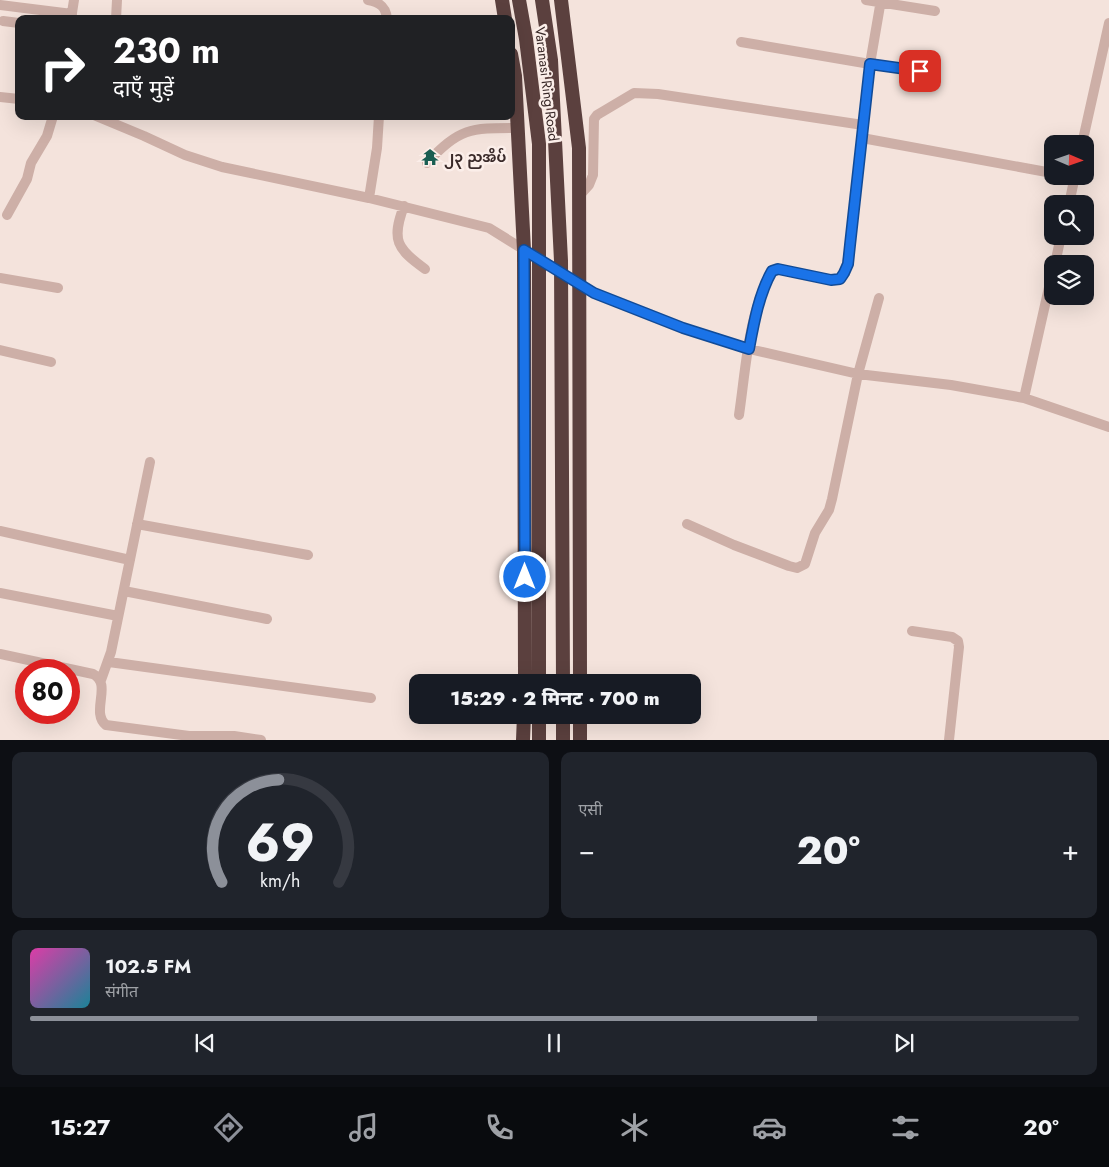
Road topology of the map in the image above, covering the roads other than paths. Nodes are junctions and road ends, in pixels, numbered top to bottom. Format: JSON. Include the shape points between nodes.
{"nodes":[{"id":1,"x":74,"y":0,"type":"edge"},
{"id":2,"x":117,"y":0,"type":"edge"},
{"id":3,"x":368,"y":0,"type":"edge"},
{"id":4,"x":502,"y":0,"type":"edge"},
{"id":5,"x":518,"y":0,"type":"edge"},
{"id":6,"x":542,"y":0,"type":"edge"},
{"id":7,"x":561,"y":0,"type":"edge"},
{"id":8,"x":866,"y":0,"type":"edge"},
{"id":9,"x":881,"y":1,"type":"edge"},
{"id":10,"x":0,"y":5,"type":"edge"},
{"id":11,"x":934,"y":11,"type":"dead end"},
{"id":12,"x":65,"y":15,"type":"edge"},
{"id":13,"x":72,"y":15,"type":"edge"},
{"id":14,"x":116,"y":15,"type":"edge"},
{"id":15,"x":386,"y":15,"type":"edge"},
{"id":16,"x":504,"y":15,"type":"edge"},
{"id":17,"x":3,"y":21,"type":"dead end"},
{"id":18,"x":15,"y":22,"type":"edge"},
{"id":19,"x":1109,"y":23,"type":"edge"},
{"id":20,"x":741,"y":42,"type":"dead end"},
{"id":21,"x":870,"y":64,"type":"junction"},
{"id":22,"x":920,"y":71,"type":"dead end"},
{"id":23,"x":515,"y":76,"type":"edge"},
{"id":24,"x":0,"y":98,"type":"edge"},
{"id":25,"x":15,"y":99,"type":"edge"},
{"id":26,"x":51,"y":120,"type":"edge"},
{"id":27,"x":106,"y":120,"type":"edge"},
{"id":28,"x":379,"y":120,"type":"edge"},
{"id":29,"x":863,"y":125,"type":"junction"},
{"id":30,"x":518,"y":128,"type":"junction"},
{"id":31,"x":1084,"y":135,"type":"edge"},
{"id":32,"x":862,"y":138,"type":"junction"},
{"id":33,"x":427,"y":163,"type":"dead end"},
{"id":34,"x":1044,"y":172,"type":"edge"},
{"id":35,"x":580,"y":196,"type":"junction"},
{"id":36,"x":369,"y":198,"type":"junction"},
{"id":37,"x":404,"y":206,"type":"junction"},
{"id":38,"x":8,"y":215,"type":"dead end"},
{"id":39,"x":524,"y":250,"type":"junction"},
{"id":40,"x":425,"y":269,"type":"dead end"},
{"id":41,"x":0,"y":278,"type":"edge"},
{"id":42,"x":580,"y":284,"type":"junction"},
{"id":43,"x":58,"y":288,"type":"dead end"},
{"id":44,"x":879,"y":298,"type":"dead end"},
{"id":45,"x":1045,"y":305,"type":"edge"},
{"id":46,"x":749,"y":349,"type":"junction"},
{"id":47,"x":0,"y":350,"type":"edge"},
{"id":48,"x":51,"y":362,"type":"dead end"},
{"id":49,"x":858,"y":374,"type":"junction"},
{"id":50,"x":1024,"y":398,"type":"junction"},
{"id":51,"x":740,"y":416,"type":"dead end"},
{"id":52,"x":1109,"y":427,"type":"edge"},
{"id":53,"x":150,"y":462,"type":"dead end"},
{"id":54,"x":138,"y":524,"type":"junction"},
{"id":55,"x":687,"y":524,"type":"dead end"},
{"id":56,"x":0,"y":531,"type":"edge"},
{"id":57,"x":308,"y":555,"type":"dead end"},
{"id":58,"x":130,"y":560,"type":"junction"},
{"id":59,"x":124,"y":592,"type":"junction"},
{"id":60,"x":0,"y":593,"type":"edge"},
{"id":61,"x":118,"y":616,"type":"junction"},
{"id":62,"x":267,"y":619,"type":"dead end"},
{"id":63,"x":912,"y":631,"type":"dead end"},
{"id":64,"x":0,"y":654,"type":"edge"},
{"id":65,"x":109,"y":662,"type":"junction"},
{"id":66,"x":524,"y":674,"type":"edge"},
{"id":67,"x":539,"y":674,"type":"edge"},
{"id":68,"x":563,"y":674,"type":"edge"},
{"id":69,"x":580,"y":674,"type":"edge"},
{"id":70,"x":101,"y":680,"type":"junction"},
{"id":71,"x":371,"y":698,"type":"dead end"},
{"id":72,"x":524,"y":724,"type":"edge"},
{"id":73,"x":539,"y":724,"type":"edge"},
{"id":74,"x":563,"y":724,"type":"edge"},
{"id":75,"x":580,"y":724,"type":"edge"},
{"id":76,"x":261,"y":740,"type":"edge"},
{"id":77,"x":524,"y":740,"type":"edge"},
{"id":78,"x":539,"y":740,"type":"edge"},
{"id":79,"x":563,"y":740,"type":"edge"},
{"id":80,"x":580,"y":740,"type":"edge"},
{"id":81,"x":949,"y":740,"type":"edge"}],
"edges":[{"from":1,"to":13,"type":"street"},
{"from":2,"to":14,"type":"street"},
{"from":3,"to":15,"type":"street","via":[[379,3],[385,8]]},
{"from":4,"to":16,"type":"highway"},
{"from":5,"to":67,"type":"highway","name":"Varanasi Ring Road","via":[[539,144]]},
{"from":6,"to":68,"type":"highway","name":"Varanasi Ring Road","via":[[551,60],[561,261]]},
{"from":7,"to":35,"type":"highway","via":[[579,148]]},
{"from":8,"to":9,"type":"street"},
{"from":9,"to":11,"type":"street"},
{"from":9,"to":21,"type":"street"},
{"from":10,"to":12,"type":"street"},
{"from":17,"to":18,"type":"street"},
{"from":19,"to":31,"type":"street"},
{"from":20,"to":21,"type":"street"},
{"from":21,"to":22,"type":"street"},
{"from":21,"to":29,"type":"street"},
{"from":23,"to":30,"type":"highway"},
{"from":24,"to":25,"type":"street"},
{"from":26,"to":38,"type":"street","via":[[47,136]]},
{"from":27,"to":36,"type":"street","via":[[185,155],[222,167]]},
{"from":28,"to":36,"type":"street"},
{"from":29,"to":32,"type":"street"},
{"from":29,"to":35,"type":"street","via":[[634,93],[594,118],[593,175]]},
{"from":30,"to":33,"type":"street","via":[[465,132],[456,136]]},
{"from":30,"to":39,"type":"highway"},
{"from":32,"to":34,"type":"street"},
{"from":32,"to":46,"type":"street","via":[[848,264],[844,273],[840,279],[831,280],[778,269],[772,271],[765,283]]},
{"from":35,"to":42,"type":"highway"},
{"from":36,"to":37,"type":"street"},
{"from":37,"to":39,"type":"street","via":[[489,228]]},
{"from":37,"to":40,"type":"street","via":[[397,238],[408,257]]},
{"from":39,"to":42,"type":"street"},
{"from":39,"to":66,"type":"highway"},
{"from":41,"to":43,"type":"street"},
{"from":42,"to":46,"type":"street","via":[[594,293],[683,328]]},
{"from":42,"to":69,"type":"highway"},
{"from":44,"to":49,"type":"street"},
{"from":45,"to":50,"type":"street"},
{"from":46,"to":49,"type":"street"},
{"from":46,"to":51,"type":"street"},
{"from":47,"to":48,"type":"street"},
{"from":49,"to":50,"type":"street"},
{"from":49,"to":55,"type":"street","via":[[829,510],[815,533],[805,564],[797,568],[789,566]]},
{"from":50,"to":52,"type":"street"},
{"from":53,"to":54,"type":"street"},
{"from":54,"to":57,"type":"street"},
{"from":54,"to":58,"type":"street"},
{"from":56,"to":58,"type":"street"},
{"from":58,"to":59,"type":"street"},
{"from":59,"to":61,"type":"street"},
{"from":59,"to":62,"type":"street"},
{"from":60,"to":61,"type":"street"},
{"from":61,"to":65,"type":"street"},
{"from":63,"to":81,"type":"street","via":[[952,637],[958,641]]},
{"from":64,"to":70,"type":"street","via":[[93,674]]},
{"from":65,"to":70,"type":"street"},
{"from":65,"to":71,"type":"street"},
{"from":70,"to":76,"type":"street","via":[[101,718],[106,725],[189,736]]},
{"from":72,"to":77,"type":"highway"},
{"from":73,"to":78,"type":"highway"},
{"from":74,"to":79,"type":"highway"},
{"from":75,"to":80,"type":"highway"}]}
